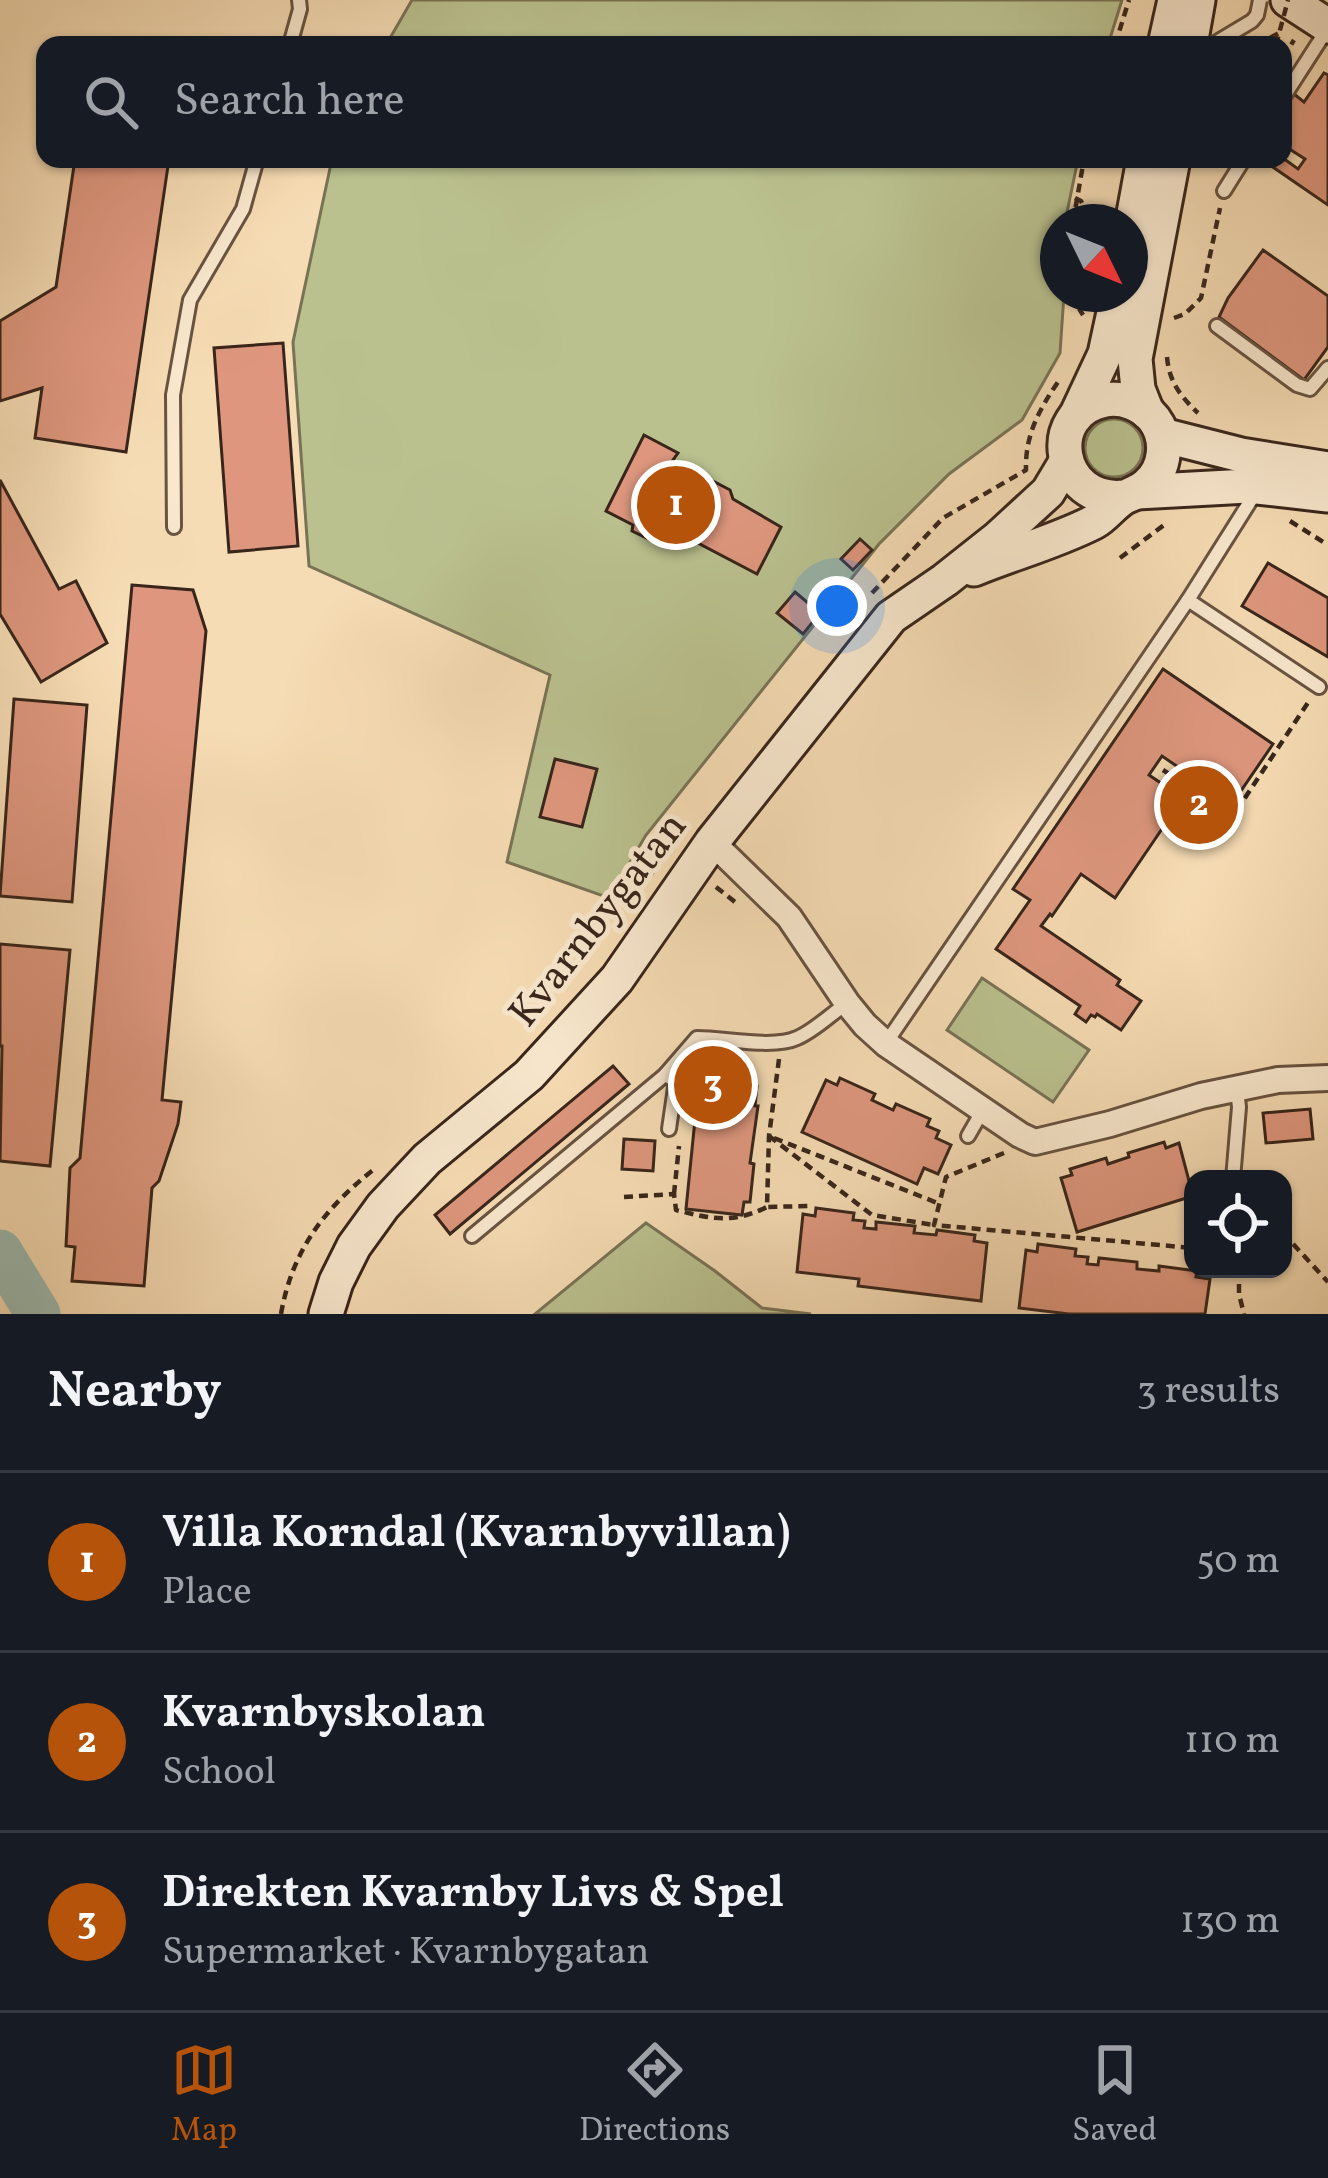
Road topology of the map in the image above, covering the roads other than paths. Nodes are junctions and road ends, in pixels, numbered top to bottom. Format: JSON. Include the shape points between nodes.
{"nodes":[{"id":1,"x":314,"y":0,"type":"edge"},
{"id":2,"x":1175,"y":0,"type":"edge"},
{"id":3,"x":1198,"y":0,"type":"edge"},
{"id":4,"x":1260,"y":0,"type":"edge"},
{"id":5,"x":1288,"y":0,"type":"edge"},
{"id":6,"x":299,"y":5,"type":"edge"},
{"id":7,"x":1318,"y":29,"type":"edge"},
{"id":8,"x":292,"y":36,"type":"edge"},
{"id":9,"x":1167,"y":36,"type":"edge"},
{"id":10,"x":1192,"y":36,"type":"edge"},
{"id":11,"x":1227,"y":36,"type":"edge"},
{"id":12,"x":1292,"y":80,"type":"edge"},
{"id":13,"x":254,"y":168,"type":"edge"},
{"id":14,"x":1142,"y":168,"type":"edge"},
{"id":15,"x":1170,"y":168,"type":"edge"},
{"id":16,"x":1238,"y":168,"type":"edge"},
{"id":17,"x":1223,"y":191,"type":"road end"},
{"id":18,"x":1136,"y":204,"type":"edge"},
{"id":19,"x":1148,"y":241,"type":"edge"},
{"id":20,"x":1124,"y":312,"type":"edge"},
{"id":21,"x":1132,"y":312,"type":"edge"},
{"id":22,"x":1217,"y":326,"type":"dead end"},
{"id":23,"x":1328,"y":368,"type":"edge"},
{"id":24,"x":1076,"y":418,"type":"junction"},
{"id":25,"x":1155,"y":423,"type":"junction"},
{"id":26,"x":1066,"y":462,"type":"junction"},
{"id":27,"x":1328,"y":469,"type":"edge"},
{"id":28,"x":1131,"y":495,"type":"junction"},
{"id":29,"x":1328,"y":495,"type":"edge"},
{"id":30,"x":1268,"y":501,"type":"junction"},
{"id":31,"x":174,"y":527,"type":"dead end"},
{"id":32,"x":945,"y":580,"type":"junction"},
{"id":33,"x":1188,"y":600,"type":"junction"},
{"id":34,"x":1319,"y":687,"type":"road end"},
{"id":35,"x":712,"y":842,"type":"junction"},
{"id":36,"x":847,"y":1003,"type":"junction"},
{"id":37,"x":886,"y":1044,"type":"junction"},
{"id":38,"x":665,"y":1075,"type":"junction"},
{"id":39,"x":1328,"y":1078,"type":"edge"},
{"id":40,"x":1237,"y":1088,"type":"junction"},
{"id":41,"x":982,"y":1110,"type":"junction"},
{"id":42,"x":675,"y":1131,"type":"road end"},
{"id":43,"x":968,"y":1136,"type":"dead end"},
{"id":44,"x":1234,"y":1170,"type":"edge"},
{"id":45,"x":472,"y":1236,"type":"dead end"},
{"id":46,"x":326,"y":1314,"type":"edge"}],
"edges":[{"from":1,"to":6,"type":"lane"},
{"from":2,"to":9,"type":"street"},
{"from":3,"to":10,"type":"street"},
{"from":4,"to":11,"type":"lane","bridge":true,"via":[[1252,21]]},
{"from":5,"to":7,"type":"street"},
{"from":6,"to":8,"type":"lane"},
{"from":7,"to":12,"type":"lane"},
{"from":13,"to":31,"type":"lane","via":[[243,209],[190,300],[173,395]]},
{"from":14,"to":18,"type":"street"},
{"from":15,"to":19,"type":"street"},
{"from":16,"to":17,"type":"lane"},
{"from":20,"to":24,"type":"street"},
{"from":21,"to":25,"type":"street","via":[[1134,370]]},
{"from":22,"to":23,"type":"lane","via":[[1297,385],[1310,389]]},
{"from":24,"to":25,"type":"street","via":[[1110,399],[1130,402]]},
{"from":24,"to":26,"type":"street"},
{"from":25,"to":27,"type":"street","via":[[1214,449]]},
{"from":25,"to":28,"type":"street","via":[[1160,468]]},
{"from":26,"to":28,"type":"street","via":[[1089,491]]},
{"from":26,"to":32,"type":"street","name":"Kvarnbygatan","via":[[1048,492]]},
{"from":28,"to":30,"type":"street"},
{"from":28,"to":32,"type":"street","name":"Kvarnbygatan","via":[[1098,520]]},
{"from":29,"to":30,"type":"street"},
{"from":30,"to":33,"type":"lane"},
{"from":32,"to":35,"type":"street","name":"Kvarnbygatan","via":[[891,617]]},
{"from":33,"to":34,"type":"lane"},
{"from":33,"to":37,"type":"lane"},
{"from":35,"to":36,"type":"street","via":[[789,917]]},
{"from":35,"to":46,"type":"street","name":"Kvarnbygatan","via":[[602,995],[529,1075],[382,1206],[354,1246]]},
{"from":36,"to":37,"type":"street"},
{"from":36,"to":38,"type":"lane","via":[[797,1038],[698,1038]]},
{"from":37,"to":41,"type":"street"},
{"from":38,"to":42,"type":"lane","via":[[676,1081]]},
{"from":38,"to":45,"type":"lane"},
{"from":39,"to":40,"type":"street"},
{"from":40,"to":41,"type":"street","via":[[1035,1142]]},
{"from":40,"to":44,"type":"lane"},
{"from":41,"to":43,"type":"lane"}]}
